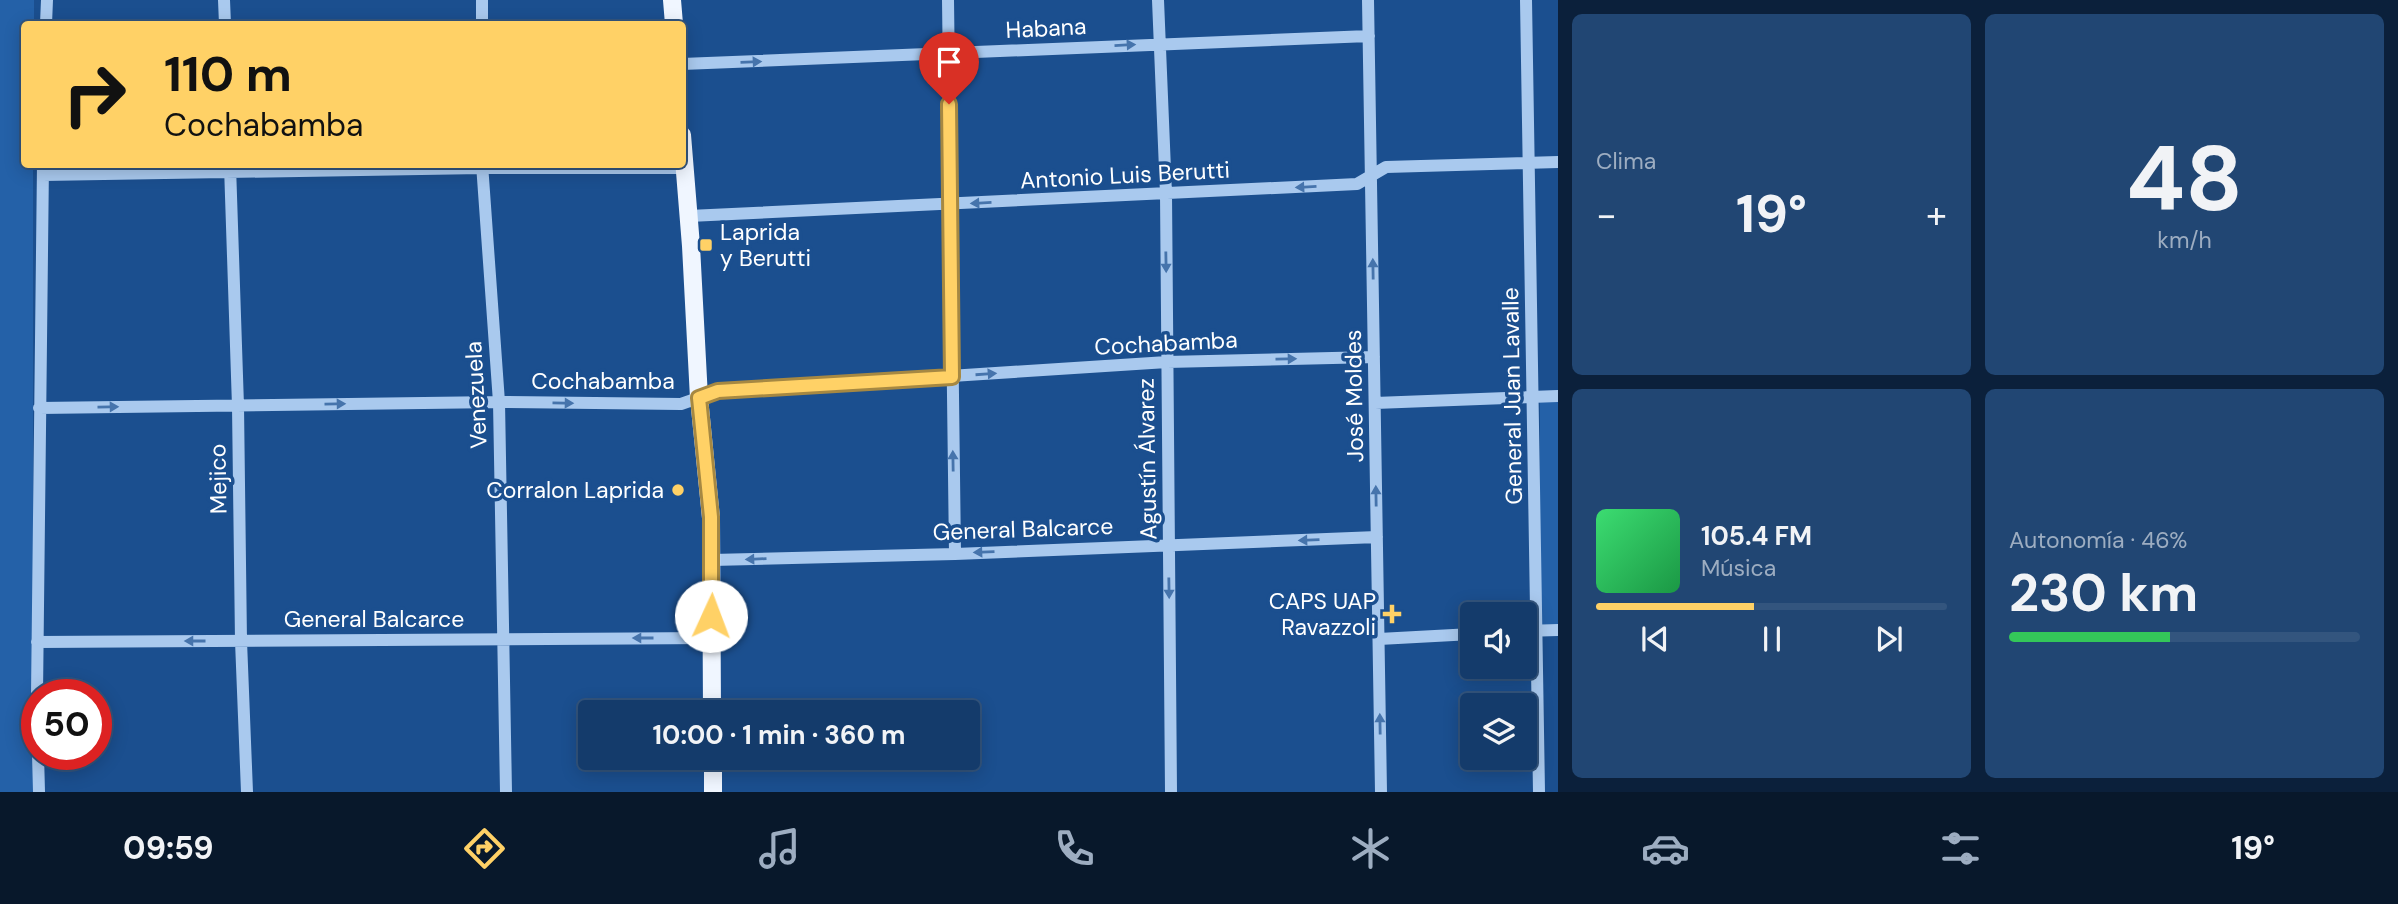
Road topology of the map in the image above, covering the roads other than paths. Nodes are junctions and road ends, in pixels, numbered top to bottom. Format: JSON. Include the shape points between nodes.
{"nodes":[{"id":1,"x":47,"y":0,"type":"edge"},
{"id":2,"x":224,"y":0,"type":"edge"},
{"id":3,"x":482,"y":0,"type":"edge"},
{"id":4,"x":672,"y":0,"type":"edge"},
{"id":5,"x":948,"y":0,"type":"edge"},
{"id":6,"x":1158,"y":0,"type":"edge"},
{"id":7,"x":1368,"y":0,"type":"edge"},
{"id":8,"x":1527,"y":0,"type":"edge"},
{"id":9,"x":46,"y":21,"type":"edge"},
{"id":10,"x":225,"y":21,"type":"edge"},
{"id":11,"x":482,"y":21,"type":"edge"},
{"id":12,"x":674,"y":21,"type":"edge"},
{"id":13,"x":1369,"y":36,"type":"junction"},
{"id":14,"x":1159,"y":43,"type":"junction"},
{"id":15,"x":948,"y":54,"type":"junction"},
{"id":16,"x":686,"y":64,"type":"edge"},
{"id":17,"x":1558,"y":162,"type":"edge"},
{"id":18,"x":1529,"y":163,"type":"junction"},
{"id":19,"x":230,"y":168,"type":"edge"},
{"id":20,"x":482,"y":168,"type":"edge"},
{"id":21,"x":685,"y":168,"type":"edge"},
{"id":22,"x":43,"y":170,"type":"edge"},
{"id":23,"x":1371,"y":175,"type":"junction"},
{"id":24,"x":1166,"y":194,"type":"junction"},
{"id":25,"x":950,"y":205,"type":"junction"},
{"id":26,"x":689,"y":216,"type":"junction"},
{"id":27,"x":1374,"y":357,"type":"junction"},
{"id":28,"x":1167,"y":362,"type":"junction"},
{"id":29,"x":952,"y":377,"type":"junction"},
{"id":30,"x":1533,"y":396,"type":"junction"},
{"id":31,"x":1558,"y":396,"type":"edge"},
{"id":32,"x":699,"y":398,"type":"junction"},
{"id":33,"x":499,"y":402,"type":"junction"},
{"id":34,"x":1375,"y":403,"type":"junction"},
{"id":35,"x":238,"y":406,"type":"junction"},
{"id":36,"x":39,"y":408,"type":"junction"},
{"id":37,"x":1377,"y":537,"type":"junction"},
{"id":38,"x":1169,"y":545,"type":"junction"},
{"id":39,"x":955,"y":554,"type":"junction"},
{"id":40,"x":712,"y":560,"type":"junction"},
{"id":41,"x":1530,"y":602,"type":"edge"},
{"id":42,"x":1537,"y":630,"type":"edge"},
{"id":43,"x":1558,"y":630,"type":"edge"},
{"id":44,"x":1460,"y":635,"type":"edge"},
{"id":45,"x":711,"y":638,"type":"junction"},
{"id":46,"x":503,"y":639,"type":"junction"},
{"id":47,"x":1379,"y":639,"type":"junction"},
{"id":48,"x":242,"y":641,"type":"junction"},
{"id":49,"x":37,"y":642,"type":"junction"},
{"id":50,"x":37,"y":679,"type":"edge"},
{"id":51,"x":1533,"y":679,"type":"edge"},
{"id":52,"x":712,"y":700,"type":"edge"},
{"id":53,"x":38,"y":770,"type":"edge"},
{"id":54,"x":713,"y":770,"type":"edge"},
{"id":55,"x":38,"y":792,"type":"edge"},
{"id":56,"x":247,"y":792,"type":"edge"},
{"id":57,"x":506,"y":792,"type":"edge"},
{"id":58,"x":713,"y":792,"type":"edge"},
{"id":59,"x":1171,"y":792,"type":"edge"},
{"id":60,"x":1381,"y":792,"type":"edge"},
{"id":61,"x":1539,"y":792,"type":"edge"}],
"edges":[{"from":1,"to":9,"type":"street"},
{"from":2,"to":10,"type":"street"},
{"from":3,"to":11,"type":"street"},
{"from":4,"to":12,"type":"main road"},
{"from":5,"to":15,"type":"street"},
{"from":6,"to":14,"type":"street","name":"Agustín Álvarez"},
{"from":7,"to":13,"type":"street","name":"José Moldes"},
{"from":8,"to":18,"type":"street","name":"General Juan Lavalle"},
{"from":13,"to":14,"type":"street","name":"Habana"},
{"from":13,"to":23,"type":"street","name":"José Moldes"},
{"from":15,"to":14,"type":"street","name":"Habana","one_way":true},
{"from":14,"to":24,"type":"street","name":"Agustín Álvarez"},
{"from":16,"to":15,"type":"street","name":"Habana","one_way":true},
{"from":15,"to":25,"type":"street"},
{"from":17,"to":18,"type":"street","name":"Antonio Luis Berutti"},
{"from":18,"to":23,"type":"street","name":"Antonio Luis Berutti","via":[[1386,167]]},
{"from":18,"to":30,"type":"street","name":"General Juan Lavalle"},
{"from":19,"to":22,"type":"street"},
{"from":19,"to":35,"type":"street","name":"Mejico"},
{"from":20,"to":33,"type":"street","name":"Venezuela"},
{"from":21,"to":26,"type":"main road"},
{"from":22,"to":36,"type":"street"},
{"from":23,"to":24,"type":"street","name":"Antonio Luis Berutti","one_way":true,"via":[[1357,184]]},
{"from":27,"to":23,"type":"street","name":"José Moldes","one_way":true},
{"from":24,"to":25,"type":"street","name":"Antonio Luis Berutti","one_way":true},
{"from":24,"to":28,"type":"street","name":"Agustín Álvarez","one_way":true},
{"from":25,"to":26,"type":"street","name":"Antonio Luis Berutti"},
{"from":25,"to":29,"type":"street"},
{"from":26,"to":32,"type":"main road"},
{"from":28,"to":27,"type":"street","name":"Cochabamba","one_way":true},
{"from":27,"to":34,"type":"street","name":"José Moldes"},
{"from":29,"to":28,"type":"street","name":"Cochabamba","one_way":true},
{"from":28,"to":38,"type":"street","name":"Agustín Álvarez"},
{"from":29,"to":32,"type":"street","name":"Cochabamba","via":[[718,391]]},
{"from":39,"to":29,"type":"street","one_way":true},
{"from":30,"to":31,"type":"street"},
{"from":30,"to":34,"type":"street"},
{"from":30,"to":41,"type":"street","name":"General Juan Lavalle"},
{"from":33,"to":32,"type":"street","name":"Cochabamba","one_way":true,"via":[[681,404]]},
{"from":32,"to":40,"type":"main road"},
{"from":35,"to":33,"type":"street","name":"Cochabamba","one_way":true},
{"from":33,"to":46,"type":"street","name":"Venezuela"},
{"from":37,"to":34,"type":"street","name":"José Moldes","one_way":true},
{"from":36,"to":35,"type":"street","name":"Cochabamba","one_way":true},
{"from":35,"to":48,"type":"street","name":"Mejico"},
{"from":36,"to":49,"type":"street"},
{"from":37,"to":38,"type":"street","name":"General Balcarce","one_way":true},
{"from":37,"to":47,"type":"street","name":"José Moldes"},
{"from":38,"to":39,"type":"street","name":"General Balcarce","one_way":true},
{"from":38,"to":59,"type":"street","name":"Agustín Álvarez","one_way":true},
{"from":39,"to":40,"type":"street","name":"General Balcarce","one_way":true},
{"from":40,"to":45,"type":"main road"},
{"from":42,"to":43,"type":"street"},
{"from":44,"to":47,"type":"street"},
{"from":45,"to":46,"type":"street","name":"General Balcarce","one_way":true},
{"from":45,"to":52,"type":"main road"},
{"from":46,"to":48,"type":"street","name":"General Balcarce"},
{"from":46,"to":57,"type":"street","name":"Venezuela"},
{"from":60,"to":47,"type":"street","name":"José Moldes","one_way":true},
{"from":48,"to":49,"type":"street","name":"General Balcarce","one_way":true},
{"from":48,"to":56,"type":"street","name":"Mejico"},
{"from":49,"to":50,"type":"street"},
{"from":51,"to":61,"type":"street","name":"General Juan Lavalle"},
{"from":53,"to":55,"type":"street"},
{"from":54,"to":58,"type":"main road"}]}
